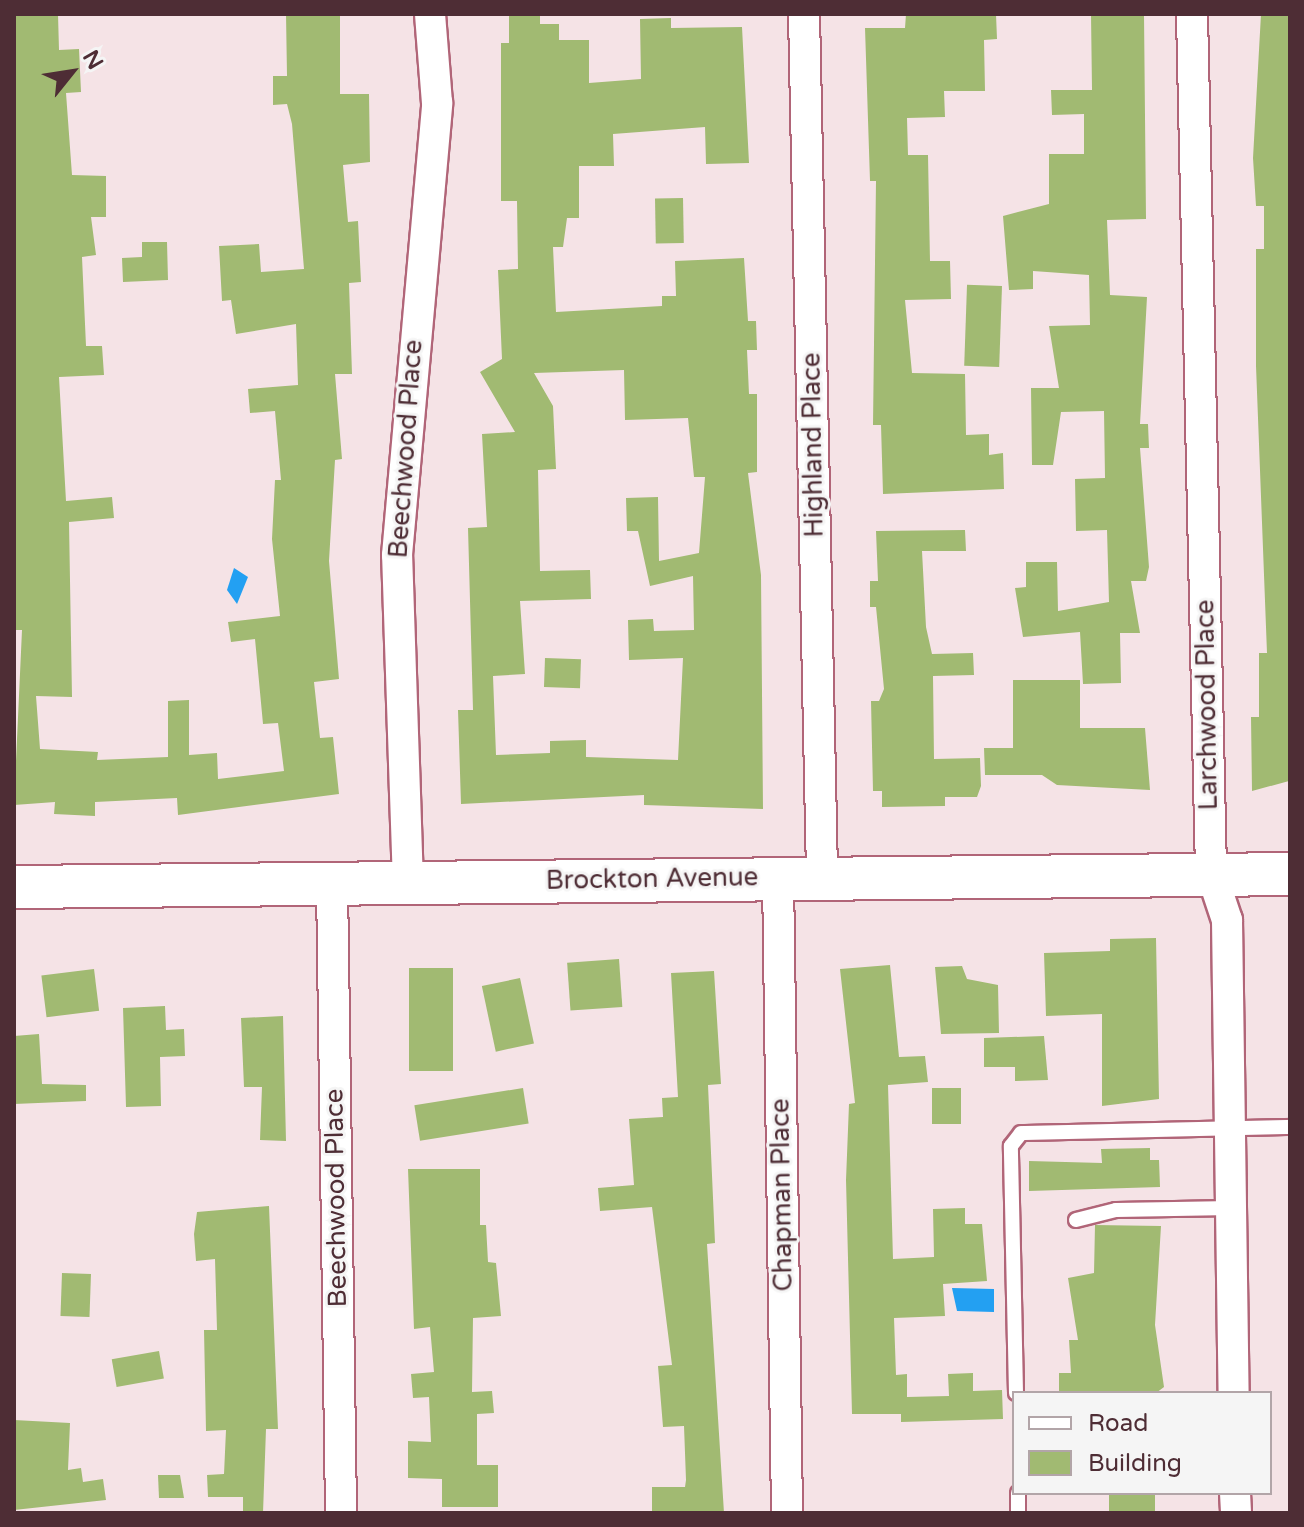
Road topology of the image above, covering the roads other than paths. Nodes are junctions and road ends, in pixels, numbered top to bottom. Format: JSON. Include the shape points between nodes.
{"nodes":[{"id":1,"x":430,"y":14,"type":"edge"},
{"id":2,"x":804,"y":14,"type":"edge"},
{"id":3,"x":1192,"y":14,"type":"edge"},
{"id":4,"x":1211,"y":872,"type":"junction"},
{"id":5,"x":1290,"y":874,"type":"edge"},
{"id":6,"x":778,"y":876,"type":"junction"},
{"id":7,"x":822,"y":876,"type":"junction"},
{"id":8,"x":332,"y":883,"type":"junction"},
{"id":9,"x":408,"y":884,"type":"junction"},
{"id":10,"x":14,"y":887,"type":"edge"},
{"id":11,"x":1290,"y":1127,"type":"edge"},
{"id":12,"x":1231,"y":1128,"type":"junction"},
{"id":13,"x":1232,"y":1208,"type":"junction"},
{"id":14,"x":1076,"y":1220,"type":"dead end"},
{"id":15,"x":1016,"y":1391,"type":"edge"},
{"id":16,"x":1234,"y":1391,"type":"edge"},
{"id":17,"x":341,"y":1513,"type":"edge"},
{"id":18,"x":787,"y":1513,"type":"edge"}],
"edges":[{"from":1,"to":9,"type":"street","name":"Beechwood Place","via":[[437,103],[397,555]]},
{"from":2,"to":7,"type":"street","name":"Highland Place"},
{"from":3,"to":4,"type":"street","name":"Larchwood Place"},
{"from":4,"to":5,"type":"main road","name":"Brockton Avenue"},
{"from":4,"to":7,"type":"main road","name":"Brockton Avenue"},
{"from":4,"to":12,"type":"street","name":"Larchwood Place","via":[[1227,920]]},
{"from":6,"to":7,"type":"main road","name":"Brockton Avenue"},
{"from":6,"to":9,"type":"main road","name":"Brockton Avenue"},
{"from":6,"to":18,"type":"street","name":"Chapman Place"},
{"from":8,"to":9,"type":"main road","name":"Brockton Avenue"},
{"from":8,"to":10,"type":"main road","name":"Brockton Avenue"},
{"from":8,"to":17,"type":"street","name":"Beechwood Place"},
{"from":11,"to":12,"type":"lane"},
{"from":12,"to":13,"type":"street","name":"Larchwood Place"},
{"from":12,"to":15,"type":"lane","via":[[1021,1133],[1011,1146]]},
{"from":13,"to":14,"type":"lane","via":[[1116,1210]]},
{"from":13,"to":16,"type":"street","name":"Larchwood Place"}]}
